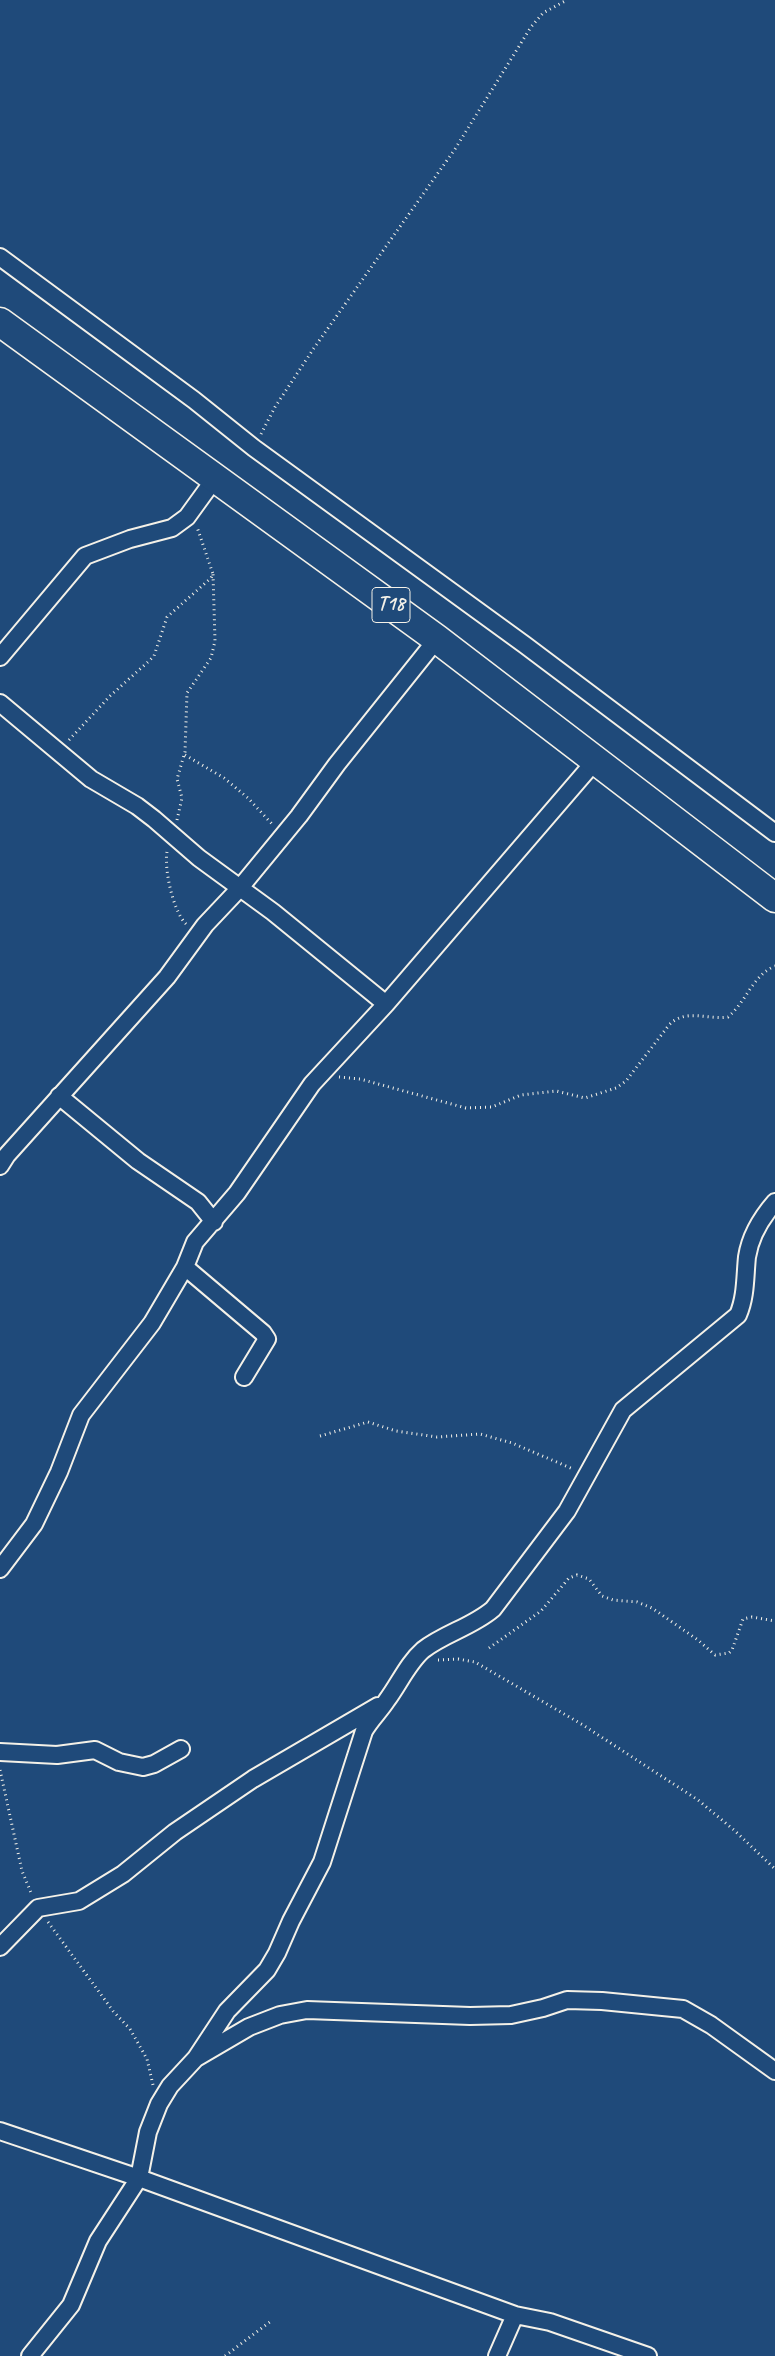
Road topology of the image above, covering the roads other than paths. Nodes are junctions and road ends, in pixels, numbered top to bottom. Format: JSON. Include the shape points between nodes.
{"nodes":[{"id":1,"x":0,"y":257,"type":"edge"},
{"id":2,"x":0,"y":322,"type":"edge"},
{"id":3,"x":216,"y":477,"type":"junction"},
{"id":4,"x":437,"y":639,"type":"junction"},
{"id":5,"x":0,"y":657,"type":"edge"},
{"id":6,"x":0,"y":703,"type":"edge"},
{"id":7,"x":596,"y":760,"type":"junction"},
{"id":8,"x":775,"y":833,"type":"edge"},
{"id":9,"x":239,"y":889,"type":"junction"},
{"id":10,"x":775,"y":898,"type":"edge"},
{"id":11,"x":386,"y":1004,"type":"junction"},
{"id":12,"x":59,"y":1096,"type":"junction"},
{"id":13,"x":0,"y":1166,"type":"edge"},
{"id":14,"x":775,"y":1202,"type":"edge"},
{"id":15,"x":214,"y":1222,"type":"junction"},
{"id":16,"x":185,"y":1267,"type":"junction"},
{"id":17,"x":244,"y":1377,"type":"dead end"},
{"id":18,"x":0,"y":1569,"type":"edge"},
{"id":19,"x":386,"y":1702,"type":"junction"},
{"id":20,"x":181,"y":1749,"type":"dead end"},
{"id":21,"x":0,"y":1752,"type":"edge"},
{"id":22,"x":0,"y":1947,"type":"edge"},
{"id":23,"x":196,"y":2058,"type":"junction"},
{"id":24,"x":775,"y":2071,"type":"edge"},
{"id":25,"x":0,"y":2131,"type":"edge"},
{"id":26,"x":139,"y":2178,"type":"junction"},
{"id":27,"x":514,"y":2315,"type":"junction"},
{"id":28,"x":30,"y":2356,"type":"edge"},
{"id":29,"x":497,"y":2356,"type":"edge"},
{"id":30,"x":648,"y":2356,"type":"edge"}],
"edges":[{"from":1,"to":8,"type":"street"},
{"from":2,"to":3,"type":"highway","number":"T18"},
{"from":3,"to":4,"type":"highway","number":"T18"},
{"from":3,"to":5,"type":"street","via":[[191,512],[172,528],[85,556]]},
{"from":4,"to":7,"type":"highway","number":"T18"},
{"from":4,"to":9,"type":"street"},
{"from":6,"to":9,"type":"street","via":[[91,779],[137,806]]},
{"from":7,"to":10,"type":"highway","number":"T18"},
{"from":7,"to":11,"type":"street"},
{"from":9,"to":11,"type":"street"},
{"from":9,"to":12,"type":"street","via":[[198,935],[162,983]]},
{"from":11,"to":15,"type":"street","via":[[312,1084]]},
{"from":12,"to":13,"type":"street"},
{"from":12,"to":15,"type":"street","via":[[138,1162],[198,1202]]},
{"from":14,"to":19,"type":"street","via":[[766,1213],[747,1254],[742,1306],[738,1314],[628,1405],[567,1511],[493,1609],[480,1620],[436,1642],[412,1662]]},
{"from":15,"to":16,"type":"street","via":[[195,1242]]},
{"from":16,"to":17,"type":"street","via":[[267,1339]]},
{"from":16,"to":18,"type":"street","via":[[152,1323],[81,1416],[34,1524]]},
{"from":19,"to":22,"type":"street","via":[[253,1780],[175,1832],[123,1874],[80,1901],[38,1908]]},
{"from":19,"to":23,"type":"street","via":[[364,1731],[322,1862],[290,1921],[277,1953],[266,1970],[227,2012]]},
{"from":20,"to":21,"type":"street","via":[[142,1767],[119,1762],[94,1750],[57,1755]]},
{"from":23,"to":24,"type":"street","via":[[249,2027],[280,2015],[308,2010],[511,2015],[574,1999],[683,2008]]},
{"from":23,"to":26,"type":"street","via":[[170,2086],[159,2104],[148,2132]]},
{"from":25,"to":26,"type":"street"},
{"from":26,"to":27,"type":"street"},
{"from":26,"to":28,"type":"street","via":[[98,2241],[71,2305]]},
{"from":27,"to":29,"type":"street"},
{"from":27,"to":30,"type":"street","via":[[550,2322]]}]}
